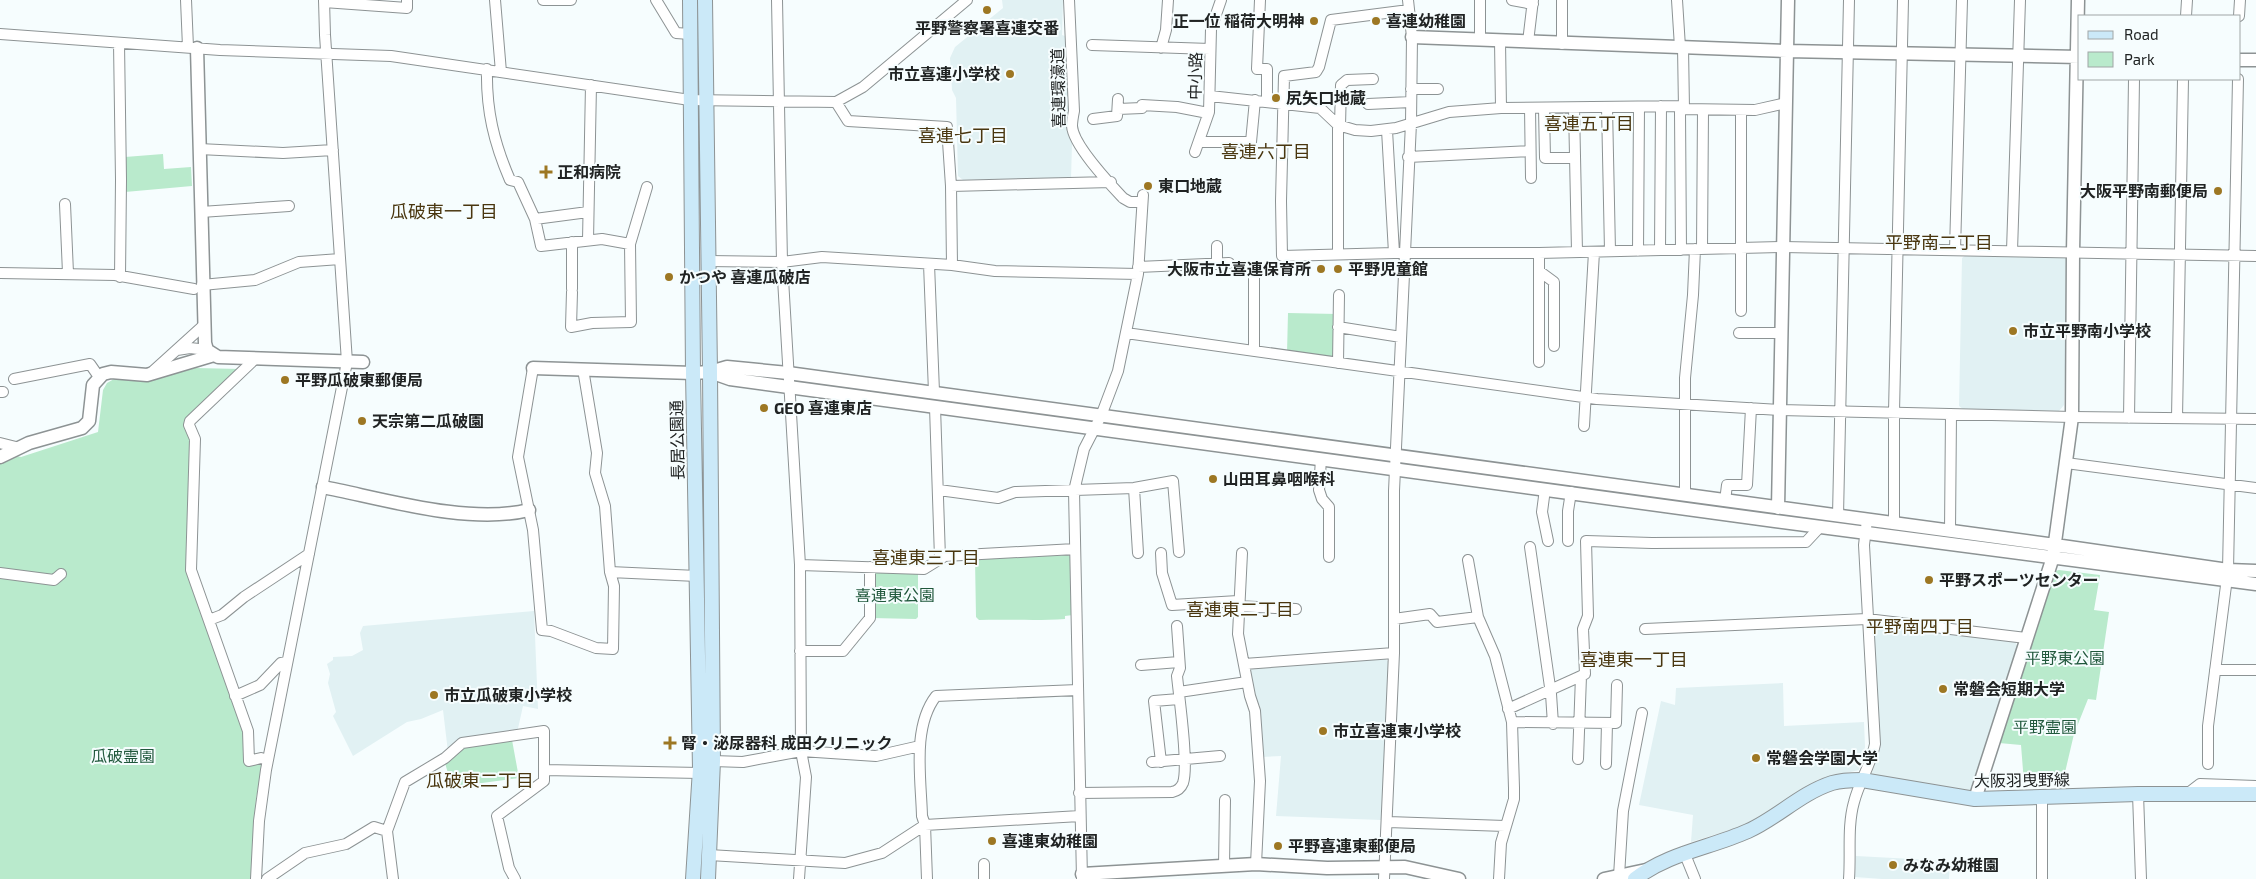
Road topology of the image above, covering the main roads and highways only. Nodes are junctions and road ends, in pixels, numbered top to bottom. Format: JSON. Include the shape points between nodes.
{"nodes":[{"id":1,"x":690,"y":0,"type":"edge"},
{"id":2,"x":705,"y":0,"type":"edge"},
{"id":3,"x":2256,"y":794,"type":"edge"},
{"id":4,"x":694,"y":879,"type":"edge"},
{"id":5,"x":708,"y":879,"type":"edge"},
{"id":6,"x":1635,"y":879,"type":"edge"}],
"edges":[{"from":1,"to":4,"type":"main road","name":"長居公園通","via":[[700,774]]},
{"from":2,"to":5,"type":"main road","name":"長居公園通","via":[[713,761]]},
{"from":3,"to":6,"type":"main road","name":"大阪羽曳野線","via":[[1974,799],[1862,780],[1844,780],[1824,786],[1748,831],[1684,852],[1646,870]]}]}
